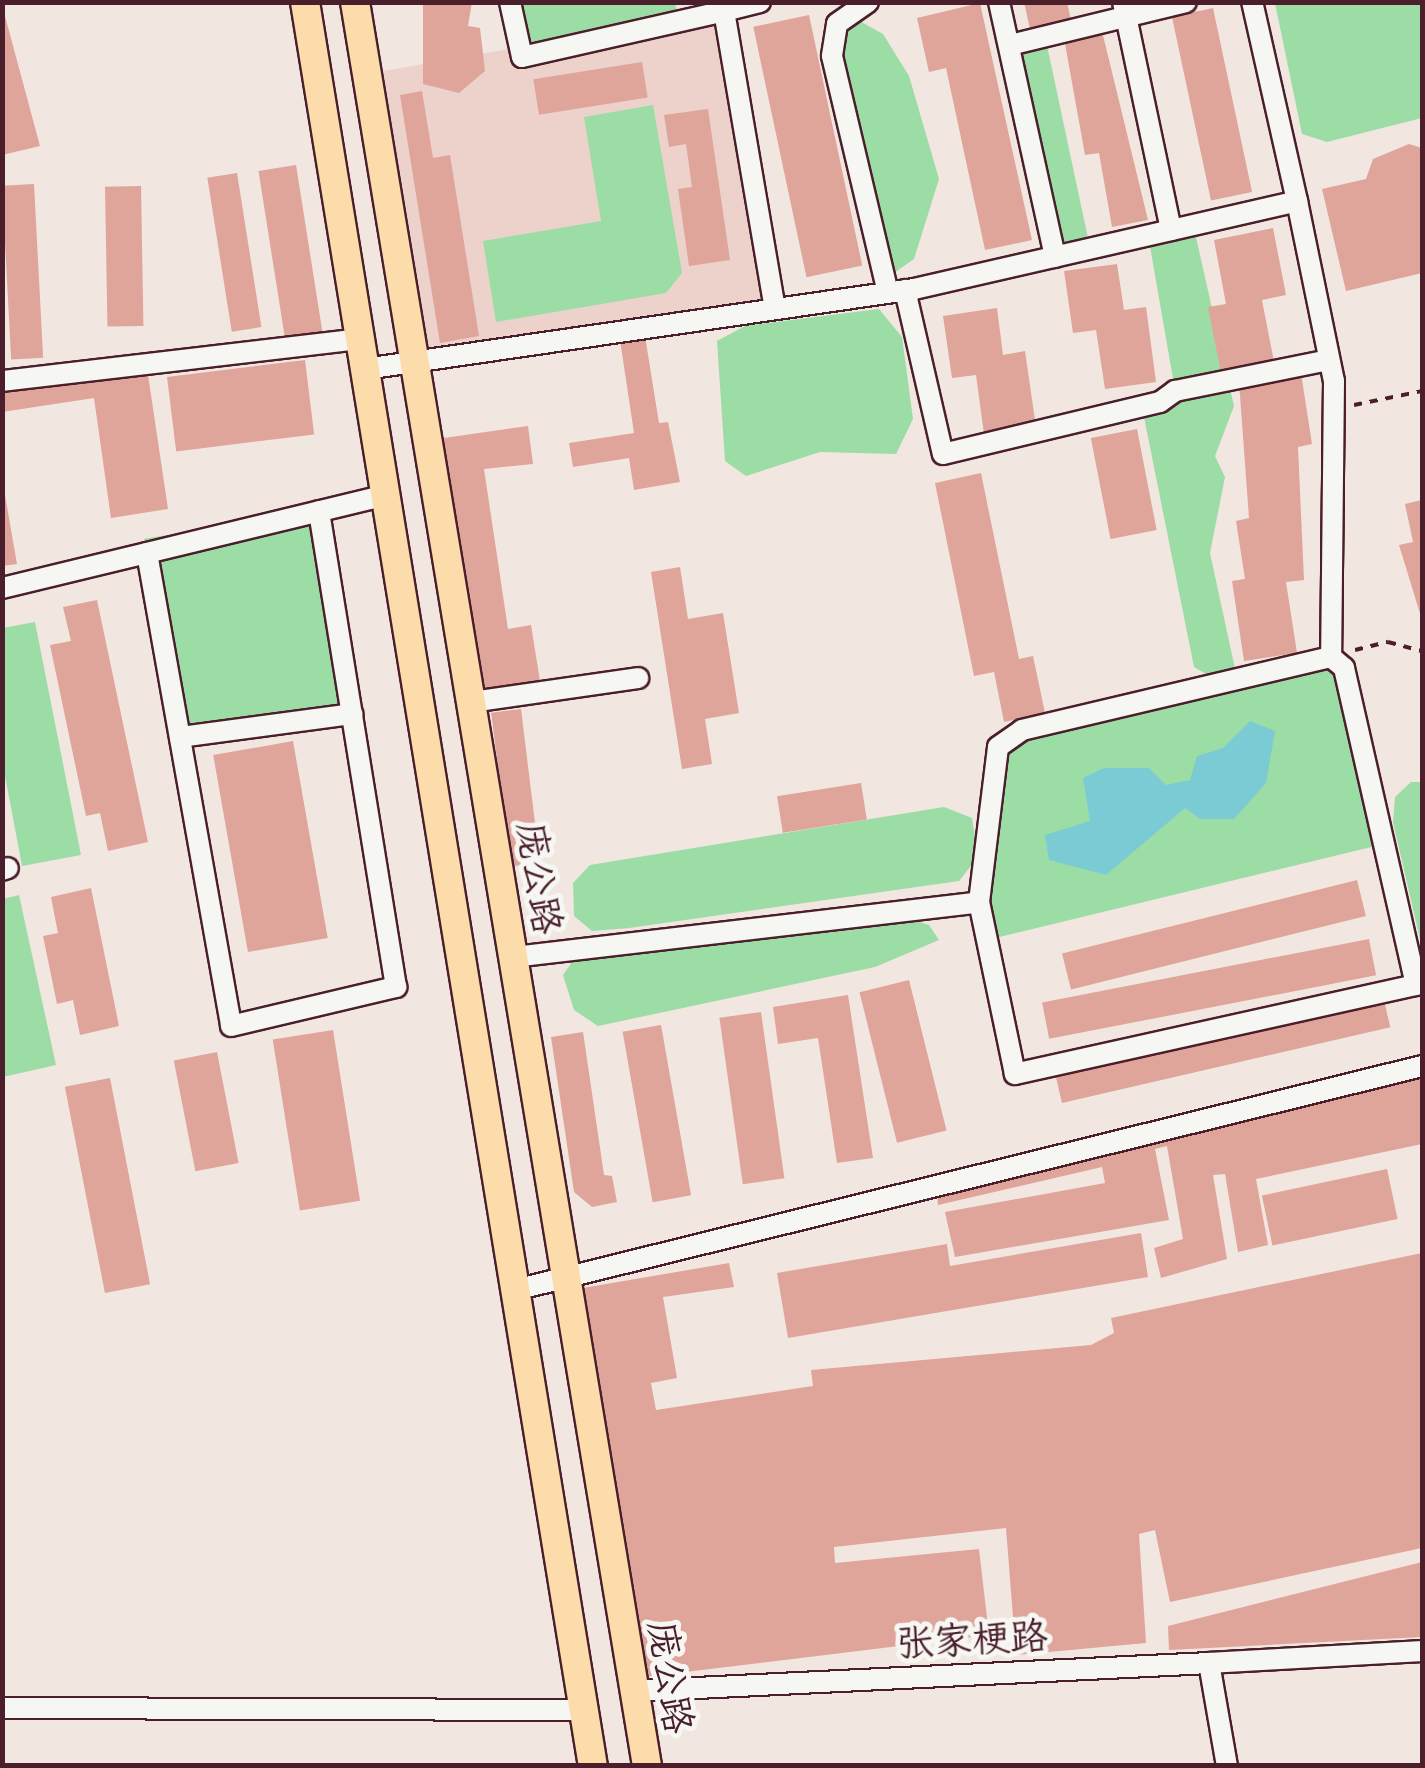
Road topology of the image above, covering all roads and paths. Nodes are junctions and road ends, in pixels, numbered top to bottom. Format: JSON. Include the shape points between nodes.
{"nodes":[{"id":1,"x":356,"y":2,"type":"edge"},
{"id":2,"x":510,"y":2,"type":"edge"},
{"id":3,"x":760,"y":2,"type":"edge"},
{"id":4,"x":868,"y":2,"type":"edge"},
{"id":5,"x":999,"y":2,"type":"edge"},
{"id":6,"x":1186,"y":2,"type":"edge"},
{"id":7,"x":1252,"y":2,"type":"edge"},
{"id":8,"x":304,"y":5,"type":"edge"},
{"id":9,"x":1124,"y":9,"type":"edge"},
{"id":10,"x":724,"y":11,"type":"junction"},
{"id":11,"x":677,"y":12,"type":"edge"},
{"id":12,"x":1010,"y":45,"type":"junction"},
{"id":13,"x":1297,"y":201,"type":"junction"},
{"id":14,"x":1171,"y":230,"type":"junction"},
{"id":15,"x":1056,"y":257,"type":"junction"},
{"id":16,"x":896,"y":291,"type":"junction"},
{"id":17,"x":1422,"y":306,"type":"edge"},
{"id":18,"x":776,"y":309,"type":"junction"},
{"id":19,"x":1422,"y":320,"type":"edge"},
{"id":20,"x":360,"y":339,"type":"junction"},
{"id":21,"x":1330,"y":360,"type":"junction"},
{"id":22,"x":416,"y":362,"type":"junction"},
{"id":23,"x":365,"y":370,"type":"junction"},
{"id":24,"x":2,"y":381,"type":"edge"},
{"id":25,"x":1422,"y":391,"type":"edge"},
{"id":26,"x":1335,"y":408,"type":"junction"},
{"id":27,"x":386,"y":496,"type":"junction"},
{"id":28,"x":319,"y":512,"type":"junction"},
{"id":29,"x":147,"y":553,"type":"junction"},
{"id":30,"x":2,"y":588,"type":"edge"},
{"id":31,"x":1422,"y":651,"type":"edge"},
{"id":32,"x":1332,"y":656,"type":"junction"},
{"id":33,"x":638,"y":678,"type":"dead end"},
{"id":34,"x":472,"y":702,"type":"junction"},
{"id":35,"x":352,"y":714,"type":"junction"},
{"id":36,"x":180,"y":738,"type":"junction"},
{"id":37,"x":979,"y":902,"type":"junction"},
{"id":38,"x":514,"y":958,"type":"junction"},
{"id":39,"x":1422,"y":1066,"type":"edge"},
{"id":40,"x":566,"y":1278,"type":"junction"},
{"id":41,"x":515,"y":1290,"type":"junction"},
{"id":42,"x":1422,"y":1651,"type":"edge"},
{"id":43,"x":1209,"y":1663,"type":"junction"},
{"id":44,"x":635,"y":1692,"type":"junction"},
{"id":45,"x":2,"y":1708,"type":"edge"},
{"id":46,"x":584,"y":1710,"type":"junction"},
{"id":47,"x":593,"y":1766,"type":"edge"},
{"id":48,"x":647,"y":1766,"type":"edge"},
{"id":49,"x":1228,"y":1766,"type":"edge"}],
"edges":[{"from":1,"to":22,"type":"main road","name":"庞公路"},
{"from":2,"to":11,"type":"street","via":[[522,56]]},
{"from":3,"to":10,"type":"street"},
{"from":4,"to":16,"type":"street","via":[[838,24],[832,56]]},
{"from":5,"to":12,"type":"street"},
{"from":6,"to":9,"type":"street"},
{"from":7,"to":13,"type":"street"},
{"from":8,"to":20,"type":"main road"},
{"from":9,"to":12,"type":"street"},
{"from":9,"to":14,"type":"street"},
{"from":10,"to":11,"type":"street"},
{"from":10,"to":18,"type":"street"},
{"from":12,"to":15,"type":"street"},
{"from":13,"to":14,"type":"street"},
{"from":13,"to":21,"type":"street"},
{"from":14,"to":15,"type":"street"},
{"from":15,"to":16,"type":"street"},
{"from":16,"to":18,"type":"street"},
{"from":16,"to":21,"type":"street","via":[[943,454],[1160,402],[1175,391]]},
{"from":17,"to":19,"type":"path"},
{"from":18,"to":22,"type":"street"},
{"from":20,"to":23,"type":"main road"},
{"from":20,"to":24,"type":"street"},
{"from":21,"to":26,"type":"street"},
{"from":22,"to":23,"type":"street"},
{"from":22,"to":34,"type":"main road","name":"庞公路"},
{"from":23,"to":27,"type":"main road"},
{"from":25,"to":26,"type":"path"},
{"from":26,"to":32,"type":"street"},
{"from":27,"to":28,"type":"street"},
{"from":27,"to":41,"type":"main road"},
{"from":28,"to":29,"type":"street"},
{"from":28,"to":35,"type":"street"},
{"from":29,"to":30,"type":"street"},
{"from":29,"to":36,"type":"street"},
{"from":31,"to":32,"type":"path","via":[[1388,642]]},
{"from":32,"to":37,"type":"street","via":[[1010,738],[998,747]]},
{"from":32,"to":37,"type":"street","via":[[1344,668],[1416,985],[1015,1074]]},
{"from":33,"to":34,"type":"street"},
{"from":34,"to":38,"type":"main road","name":"庞公路"},
{"from":35,"to":36,"type":"street"},
{"from":35,"to":36,"type":"street","via":[[396,987],[231,1026]]},
{"from":37,"to":38,"type":"street"},
{"from":38,"to":40,"type":"main road","name":"庞公路"},
{"from":39,"to":40,"type":"street"},
{"from":40,"to":41,"type":"street"},
{"from":40,"to":44,"type":"main road","name":"庞公路"},
{"from":41,"to":46,"type":"main road"},
{"from":42,"to":43,"type":"street","name":"张家梗路"},
{"from":43,"to":44,"type":"street","name":"张家梗路"},
{"from":43,"to":49,"type":"street"},
{"from":44,"to":48,"type":"main road","name":"庞公路"},
{"from":45,"to":46,"type":"street"},
{"from":46,"to":47,"type":"main road"}]}
